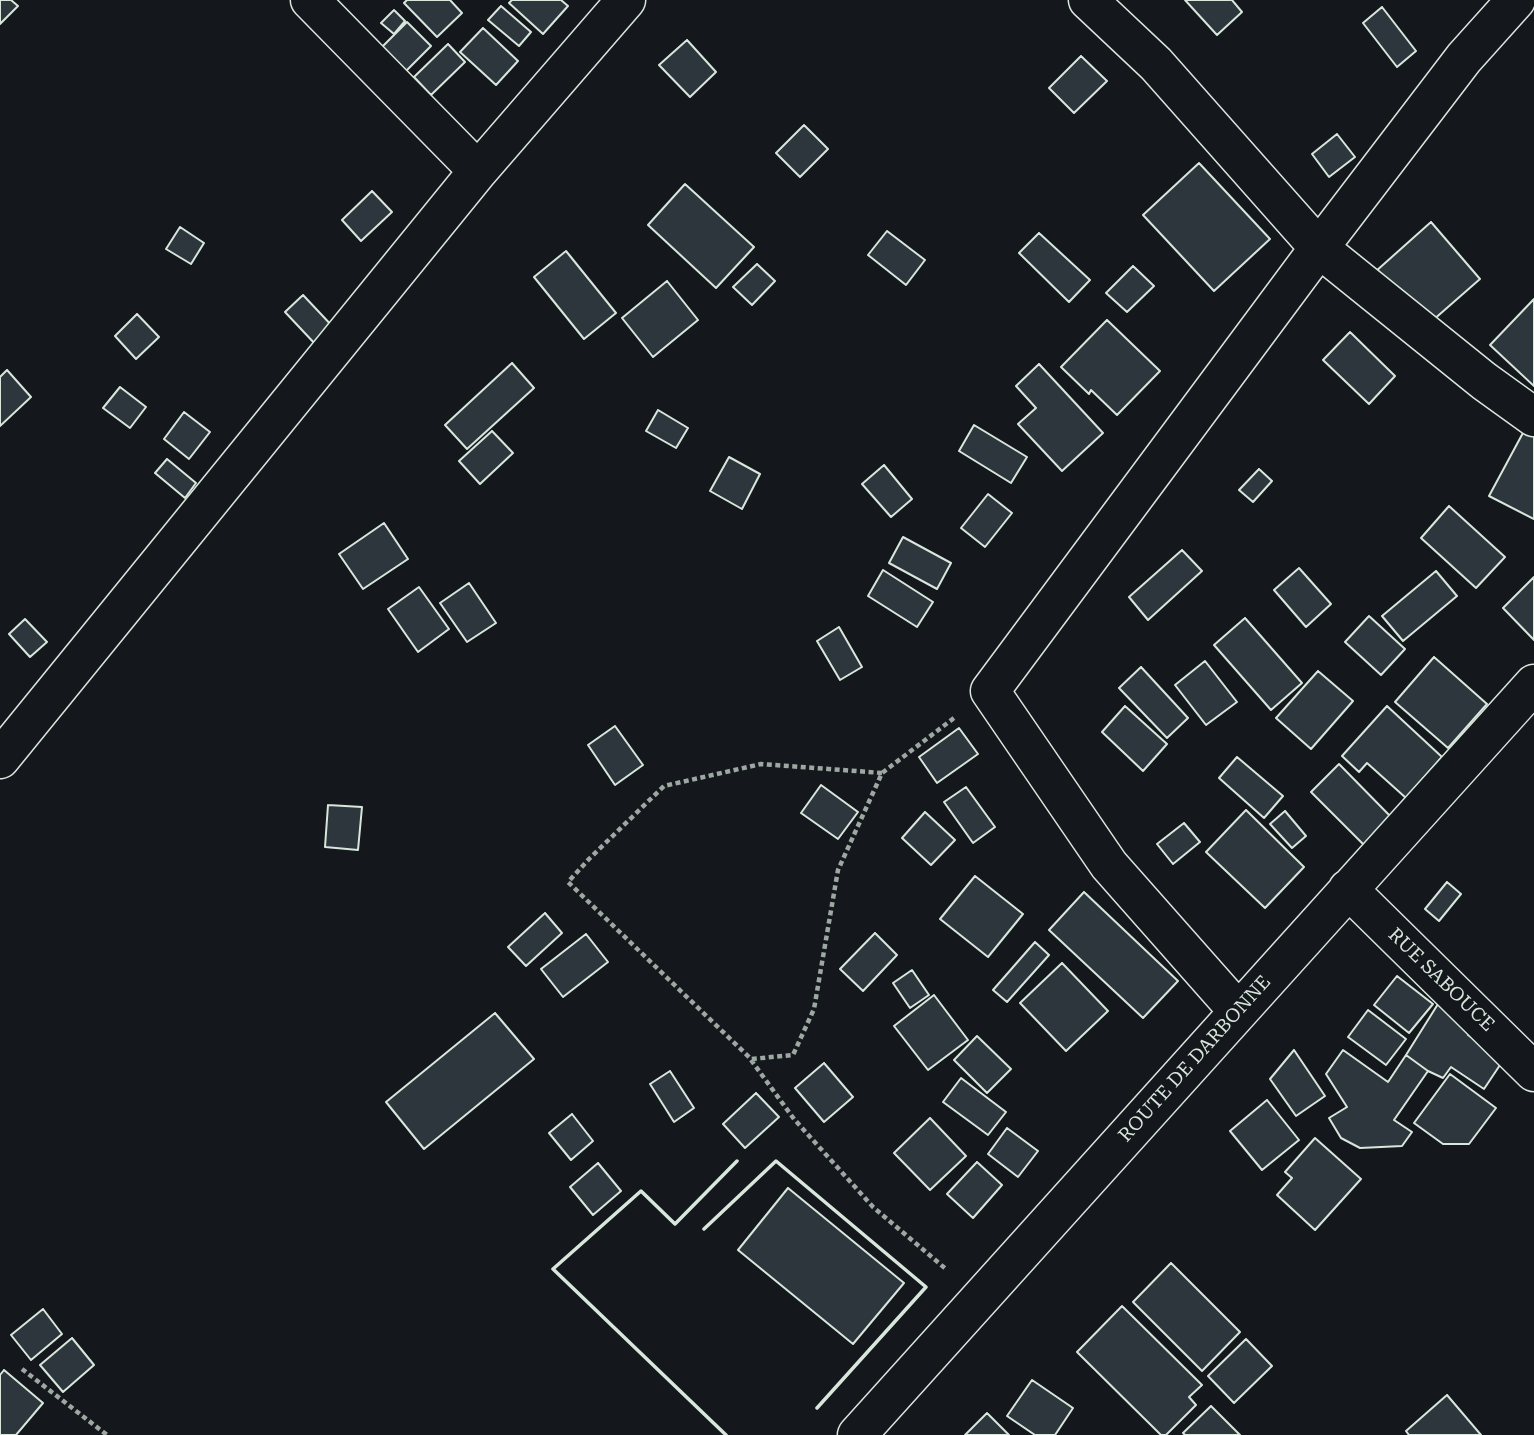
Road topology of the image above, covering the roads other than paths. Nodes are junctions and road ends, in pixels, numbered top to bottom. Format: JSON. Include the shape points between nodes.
{"nodes":[{"id":1,"x":310,"y":0,"type":"edge"},
{"id":2,"x":626,"y":0,"type":"edge"},
{"id":3,"x":1088,"y":0,"type":"edge"},
{"id":4,"x":1516,"y":0,"type":"edge"},
{"id":5,"x":478,"y":171,"type":"junction"},
{"id":6,"x":1319,"y":248,"type":"junction"},
{"id":7,"x":1534,"y":417,"type":"edge"},
{"id":8,"x":1534,"y":684,"type":"edge"},
{"id":9,"x":0,"y":759,"type":"edge"},
{"id":10,"x":1348,"y":889,"type":"junction"},
{"id":11,"x":1238,"y":1011,"type":"junction"},
{"id":12,"x":1534,"y":1072,"type":"edge"},
{"id":13,"x":857,"y":1435,"type":"edge"}],
"edges":[{"from":1,"to":5,"type":"street"},
{"from":2,"to":5,"type":"street"},
{"from":3,"to":6,"type":"street","via":[[1156,64]]},
{"from":4,"to":6,"type":"street","via":[[1464,58]]},
{"from":5,"to":9,"type":"street"},
{"from":6,"to":7,"type":"street"},
{"from":6,"to":11,"type":"street","via":[[990,691],[1109,865]]},
{"from":8,"to":10,"type":"street","name":"ROUTE DE DARBONNE"},
{"from":10,"to":11,"type":"street","name":"ROUTE DE DARBONNE"},
{"from":10,"to":12,"type":"street","name":"RUE SABOUCE"},
{"from":11,"to":13,"type":"street","name":"ROUTE DE DARBONNE"}]}
